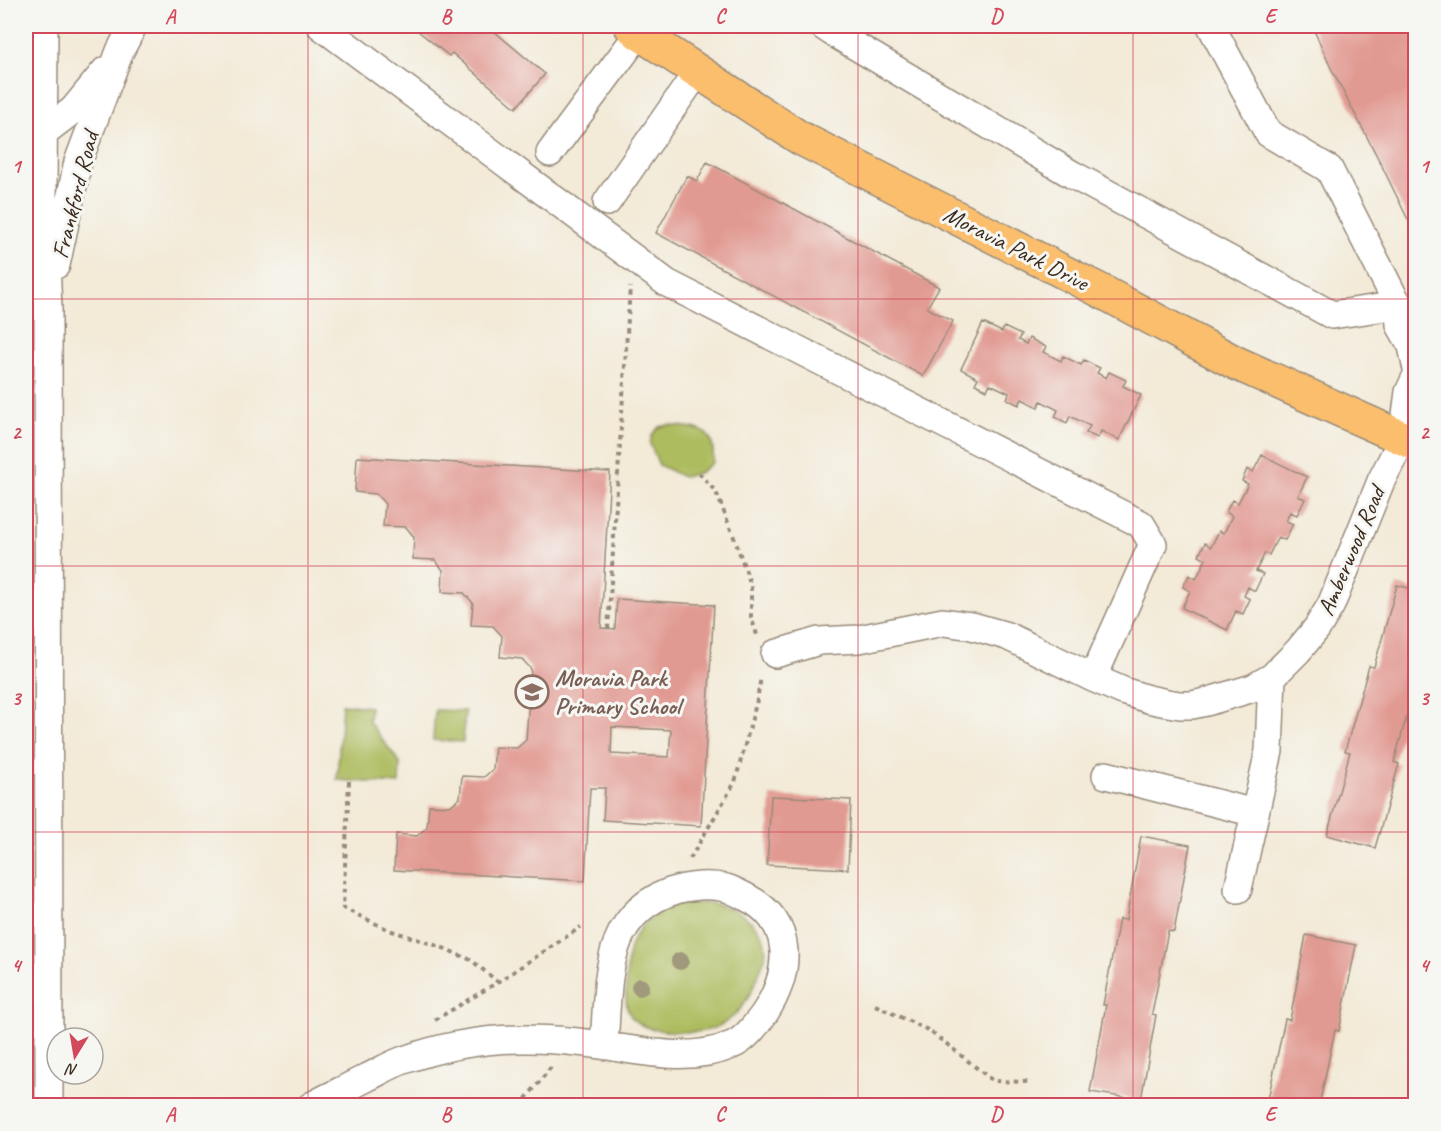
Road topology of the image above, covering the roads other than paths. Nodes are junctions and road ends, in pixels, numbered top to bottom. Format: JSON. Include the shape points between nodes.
{"nodes":[{"id":1,"x":44,"y":26,"type":"edge"},
{"id":2,"x":133,"y":26,"type":"edge"},
{"id":3,"x":321,"y":26,"type":"edge"},
{"id":4,"x":823,"y":26,"type":"edge"},
{"id":5,"x":1211,"y":26,"type":"edge"},
{"id":6,"x":635,"y":29,"type":"edge"},
{"id":7,"x":120,"y":51,"type":"junction"},
{"id":8,"x":698,"y":71,"type":"junction"},
{"id":9,"x":34,"y":132,"type":"edge"},
{"id":10,"x":550,"y":153,"type":"dead end"},
{"id":11,"x":608,"y":202,"type":"dead end"},
{"id":12,"x":34,"y":205,"type":"edge"},
{"id":13,"x":1406,"y":301,"type":"edge"},
{"id":14,"x":48,"y":308,"type":"junction"},
{"id":15,"x":37,"y":340,"type":"edge"},
{"id":16,"x":1416,"y":365,"type":"edge"},
{"id":17,"x":1416,"y":377,"type":"edge"},
{"id":18,"x":1411,"y":436,"type":"edge"},
{"id":19,"x":37,"y":557,"type":"edge"},
{"id":20,"x":770,"y":655,"type":"road end"},
{"id":21,"x":1093,"y":678,"type":"junction"},
{"id":22,"x":1272,"y":678,"type":"junction"},
{"id":23,"x":1106,"y":775,"type":"dead end"},
{"id":24,"x":1255,"y":813,"type":"junction"},
{"id":25,"x":37,"y":871,"type":"edge"},
{"id":26,"x":1238,"y":889,"type":"dead end"},
{"id":27,"x":604,"y":1045,"type":"junction"},
{"id":28,"x":49,"y":1106,"type":"edge"},
{"id":29,"x":312,"y":1106,"type":"edge"}],
"edges":[{"from":1,"to":9,"type":"street"},
{"from":2,"to":7,"type":"street","name":"Frankford Road"},
{"from":3,"to":21,"type":"street","via":[[667,282],[1141,524],[1153,544]]},
{"from":4,"to":13,"type":"street","via":[[1063,170],[1332,315]]},
{"from":5,"to":13,"type":"street","via":[[1268,133],[1329,169]]},
{"from":6,"to":8,"type":"main road","name":"Moravia Park Drive"},
{"from":6,"to":10,"type":"street"},
{"from":7,"to":9,"type":"street","name":"Frankford Road","via":[[73,110]]},
{"from":7,"to":14,"type":"street","name":"Frankford Road","via":[[78,162]]},
{"from":8,"to":11,"type":"street"},
{"from":8,"to":18,"type":"main road","name":"Moravia Park Drive","via":[[800,138],[1236,363]]},
{"from":9,"to":12,"type":"street"},
{"from":12,"to":14,"type":"street"},
{"from":13,"to":16,"type":"street","via":[[1400,325],[1412,346]]},
{"from":14,"to":15,"type":"street"},
{"from":15,"to":19,"type":"street"},
{"from":17,"to":18,"type":"street","name":"Amberwood Road","via":[[1409,392]]},
{"from":18,"to":22,"type":"street","name":"Amberwood Road","via":[[1381,481],[1331,605],[1308,639]]},
{"from":19,"to":25,"type":"street"},
{"from":20,"to":21,"type":"street","name":"Amberwood Road","via":[[819,641],[859,639],[943,622],[1007,636]]},
{"from":21,"to":22,"type":"street","name":"Amberwood Road","via":[[1123,691],[1180,705],[1227,696]]},
{"from":22,"to":24,"type":"street","via":[[1269,751]]},
{"from":23,"to":24,"type":"street"},
{"from":24,"to":26,"type":"street"},
{"from":25,"to":28,"type":"street"},
{"from":27,"to":27,"type":"street","via":[[613,953],[620,934],[651,901],[683,888],[727,888],[754,901],[771,917],[782,935],[783,971],[769,1006],[748,1034],[734,1045],[710,1052],[678,1054]]},
{"from":27,"to":29,"type":"street","via":[[530,1039],[465,1044],[399,1062]]}]}
